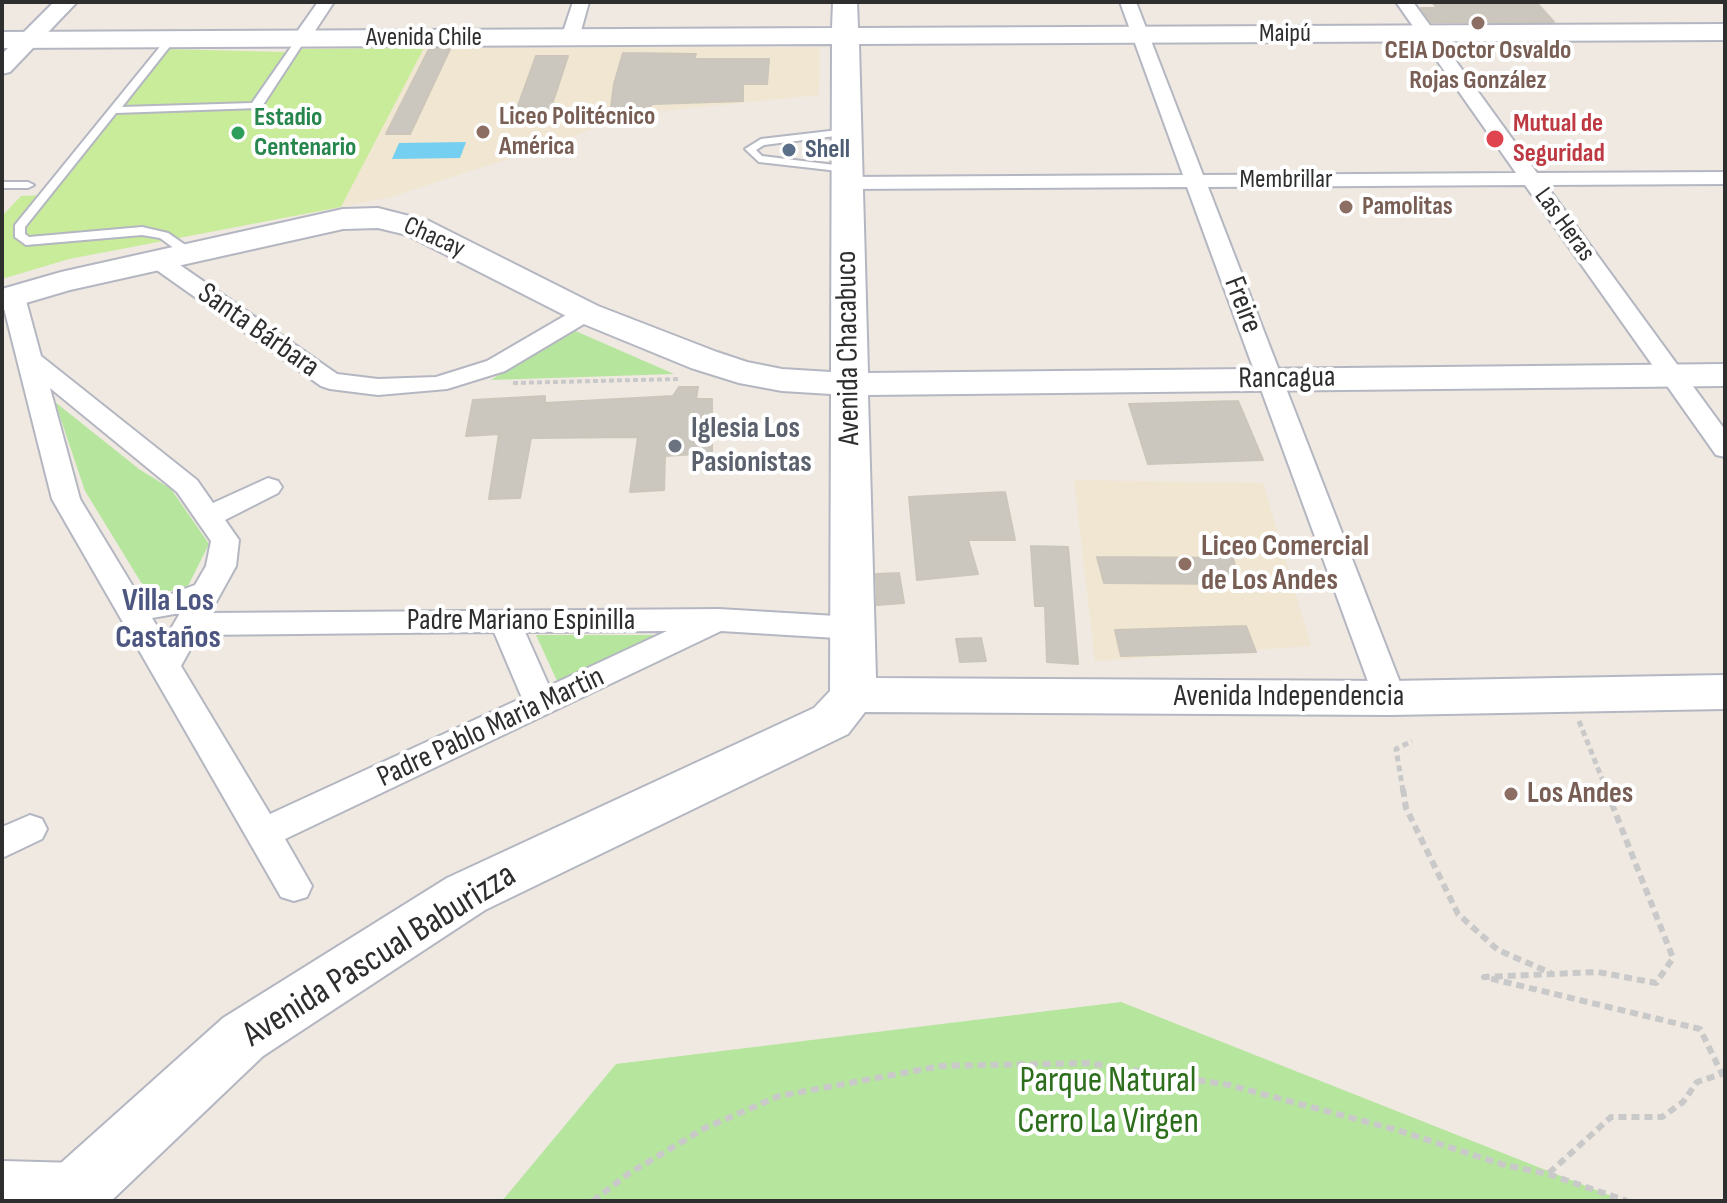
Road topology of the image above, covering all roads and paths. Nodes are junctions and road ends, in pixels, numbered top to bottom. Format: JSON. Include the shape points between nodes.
{"nodes":[{"id":1,"x":66,"y":2,"type":"edge"},
{"id":2,"x":326,"y":2,"type":"edge"},
{"id":3,"x":581,"y":2,"type":"edge"},
{"id":4,"x":1128,"y":2,"type":"edge"},
{"id":5,"x":1404,"y":2,"type":"edge"},
{"id":6,"x":1697,"y":10,"type":"dead end"},
{"id":7,"x":845,"y":19,"type":"edge"},
{"id":8,"x":1724,"y":31,"type":"edge"},
{"id":9,"x":1427,"y":34,"type":"junction"},
{"id":10,"x":1140,"y":35,"type":"junction"},
{"id":11,"x":570,"y":38,"type":"junction"},
{"id":12,"x":301,"y":39,"type":"junction"},
{"id":13,"x":15,"y":40,"type":"edge"},
{"id":14,"x":170,"y":40,"type":"junction"},
{"id":15,"x":2,"y":67,"type":"edge"},
{"id":16,"x":114,"y":110,"type":"junction"},
{"id":17,"x":847,"y":132,"type":"junction"},
{"id":18,"x":847,"y":176,"type":"junction"},
{"id":19,"x":1725,"y":178,"type":"edge"},
{"id":20,"x":1531,"y":179,"type":"junction"},
{"id":21,"x":1195,"y":181,"type":"junction"},
{"id":22,"x":2,"y":185,"type":"edge"},
{"id":23,"x":28,"y":185,"type":"dead end"},
{"id":24,"x":174,"y":258,"type":"junction"},
{"id":25,"x":7,"y":298,"type":"edge"},
{"id":26,"x":586,"y":313,"type":"junction"},
{"id":27,"x":29,"y":359,"type":"junction"},
{"id":28,"x":739,"y":372,"type":"junction"},
{"id":29,"x":1725,"y":375,"type":"edge"},
{"id":30,"x":1672,"y":376,"type":"junction"},
{"id":31,"x":1270,"y":379,"type":"junction"},
{"id":32,"x":502,"y":383,"type":"dead end"},
{"id":33,"x":850,"y":384,"type":"junction"},
{"id":34,"x":1725,"y":449,"type":"edge"},
{"id":35,"x":268,"y":487,"type":"dead end"},
{"id":36,"x":208,"y":517,"type":"junction"},
{"id":37,"x":208,"y":592,"type":"junction"},
{"id":38,"x":130,"y":609,"type":"junction"},
{"id":39,"x":504,"y":620,"type":"junction"},
{"id":40,"x":719,"y":620,"type":"junction"},
{"id":41,"x":190,"y":624,"type":"junction"},
{"id":42,"x":853,"y":628,"type":"junction"},
{"id":43,"x":164,"y":668,"type":"junction"},
{"id":44,"x":1725,"y":692,"type":"edge"},
{"id":45,"x":853,"y":695,"type":"junction"},
{"id":46,"x":1569,"y":695,"type":"junction"},
{"id":47,"x":1390,"y":698,"type":"junction"},
{"id":48,"x":541,"y":705,"type":"junction"},
{"id":49,"x":1412,"y":741,"type":"dead end"},
{"id":50,"x":262,"y":834,"type":"junction"},
{"id":51,"x":294,"y":886,"type":"dead end"},
{"id":52,"x":1553,"y":974,"type":"junction"},
{"id":53,"x":1548,"y":1174,"type":"junction"},
{"id":54,"x":2,"y":1188,"type":"edge"},
{"id":55,"x":71,"y":1197,"type":"edge"},
{"id":56,"x":593,"y":1201,"type":"edge"},
{"id":57,"x":1627,"y":1201,"type":"edge"}],
"edges":[{"from":1,"to":13,"type":"street"},
{"from":2,"to":12,"type":"street"},
{"from":3,"to":11,"type":"street"},
{"from":4,"to":10,"type":"street","name":"Freire"},
{"from":5,"to":9,"type":"street","name":"Las Heras"},
{"from":6,"to":8,"type":"main road"},
{"from":7,"to":10,"type":"main road","name":"Maipú"},
{"from":7,"to":11,"type":"main road","name":"Avenida Chile"},
{"from":7,"to":17,"type":"main road","name":"Avenida Chacabuco"},
{"from":8,"to":9,"type":"main road","name":"Maipú"},
{"from":9,"to":10,"type":"main road","name":"Maipú"},
{"from":9,"to":20,"type":"street","name":"Las Heras"},
{"from":10,"to":21,"type":"street","name":"Freire"},
{"from":11,"to":12,"type":"main road","name":"Avenida Chile"},
{"from":12,"to":14,"type":"main road","name":"Avenida Chile"},
{"from":12,"to":16,"type":"lane","via":[[254,106]]},
{"from":13,"to":14,"type":"main road","name":"Avenida Chile"},
{"from":13,"to":15,"type":"street"},
{"from":14,"to":16,"type":"lane"},
{"from":16,"to":24,"type":"lane","via":[[19,227],[19,235],[26,241],[142,231],[164,235]]},
{"from":17,"to":18,"type":"main road","name":"Avenida Chacabuco"},
{"from":17,"to":18,"type":"lane","via":[[761,142],[750,149],[759,159]]},
{"from":18,"to":21,"type":"street","name":"Membrillar"},
{"from":18,"to":33,"type":"main road","name":"Avenida Chacabuco"},
{"from":19,"to":20,"type":"street","name":"Membrillar"},
{"from":20,"to":21,"type":"street","name":"Membrillar"},
{"from":20,"to":30,"type":"street","name":"Las Heras"},
{"from":21,"to":31,"type":"street","name":"Freire"},
{"from":22,"to":23,"type":"lane"},
{"from":24,"to":25,"type":"main road","name":"Chacay"},
{"from":24,"to":26,"type":"main road","name":"Chacay","via":[[343,219],[389,219],[418,228]]},
{"from":24,"to":26,"type":"street","name":"Santa Bárbara","via":[[330,381],[378,387],[438,384],[496,366]]},
{"from":25,"to":27,"type":"street"},
{"from":26,"to":28,"type":"main road","name":"Chacay"},
{"from":27,"to":36,"type":"street","via":[[187,486]]},
{"from":27,"to":38,"type":"street","via":[[66,499]]},
{"from":28,"to":32,"type":"path","via":[[710,378]]},
{"from":28,"to":33,"type":"main road","name":"Chacay"},
{"from":29,"to":30,"type":"main road","name":"Rancagua"},
{"from":30,"to":31,"type":"main road","name":"Rancagua"},
{"from":30,"to":34,"type":"street","name":"Las Heras"},
{"from":31,"to":33,"type":"main road","name":"Rancagua"},
{"from":31,"to":47,"type":"street","name":"Freire"},
{"from":33,"to":42,"type":"main road","name":"Avenida Chacabuco"},
{"from":35,"to":36,"type":"street"},
{"from":36,"to":37,"type":"street","via":[[225,540],[221,566]]},
{"from":37,"to":38,"type":"street","via":[[165,607]]},
{"from":37,"to":41,"type":"street"},
{"from":38,"to":43,"type":"street"},
{"from":39,"to":40,"type":"street","name":"Padre Mariano Espinilla"},
{"from":39,"to":41,"type":"street","name":"Padre Mariano Espinilla"},
{"from":39,"to":48,"type":"street"},
{"from":40,"to":42,"type":"street","name":"Padre Mariano Espinilla"},
{"from":40,"to":48,"type":"street","name":"Padre Pablo Maria Martin"},
{"from":41,"to":43,"type":"street"},
{"from":42,"to":45,"type":"main road","name":"Avenida Chacabuco"},
{"from":43,"to":50,"type":"street"},
{"from":44,"to":46,"type":"main road","name":"Avenida Independencia"},
{"from":45,"to":47,"type":"main road","name":"Avenida Independencia"},
{"from":45,"to":55,"type":"main road","name":"Avenida Pascual Baburizza","via":[[831,721],[466,894],[243,1037]]},
{"from":46,"to":47,"type":"main road","name":"Avenida Independencia"},
{"from":46,"to":52,"type":"path","via":[[1673,958],[1656,983],[1598,972]]},
{"from":48,"to":50,"type":"street","name":"Padre Pablo Maria Martin"},
{"from":49,"to":52,"type":"path","via":[[1396,749],[1406,808],[1458,914],[1498,950]]},
{"from":50,"to":51,"type":"street"},
{"from":52,"to":53,"type":"path","via":[[1484,977],[1700,1029],[1722,1074],[1697,1082],[1683,1102],[1662,1117],[1611,1117]]},
{"from":53,"to":56,"type":"path","via":[[1229,1085],[1088,1063],[941,1066],[779,1096],[705,1128]]},
{"from":53,"to":57,"type":"path"},
{"from":54,"to":55,"type":"street"}]}
